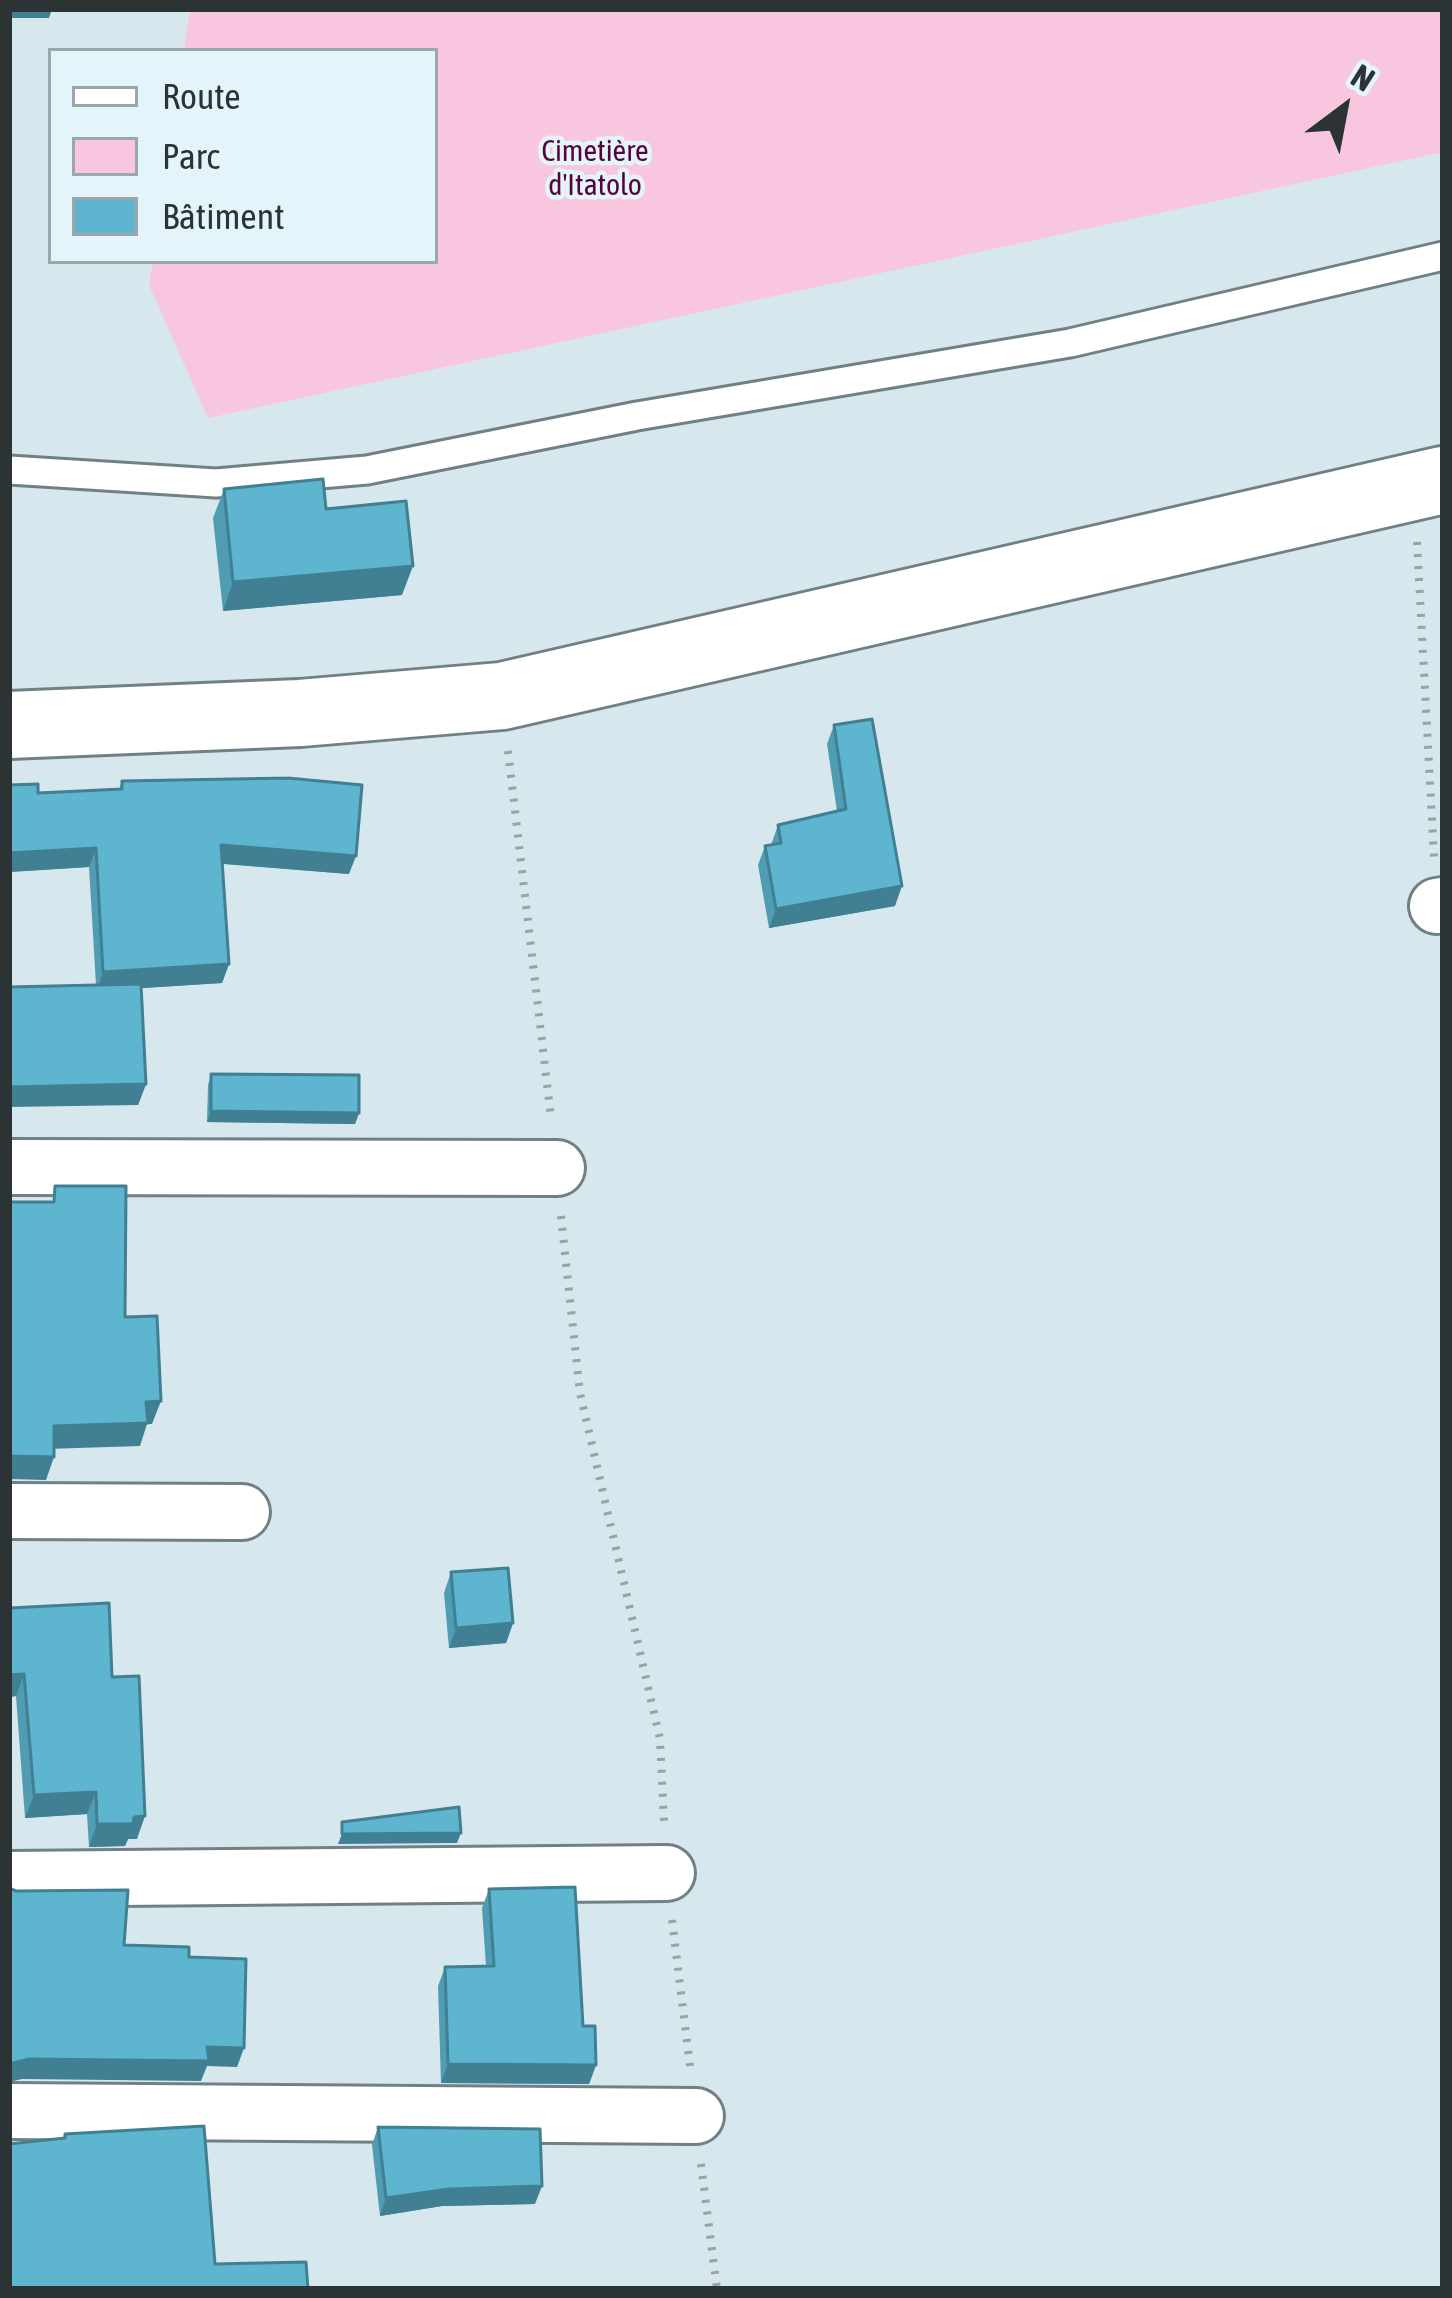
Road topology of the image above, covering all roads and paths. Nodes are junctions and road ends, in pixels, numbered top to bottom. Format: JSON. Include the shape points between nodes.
{"nodes":[{"id":1,"x":1443,"y":256,"type":"edge"},
{"id":2,"x":9,"y":470,"type":"edge"},
{"id":3,"x":1429,"y":483,"type":"edge"},
{"id":4,"x":502,"y":696,"type":"junction"},
{"id":5,"x":9,"y":725,"type":"edge"},
{"id":6,"x":1440,"y":905,"type":"edge"},
{"id":7,"x":9,"y":1167,"type":"edge"},
{"id":8,"x":556,"y":1168,"type":"junction"},
{"id":9,"x":9,"y":1511,"type":"edge"},
{"id":10,"x":242,"y":1512,"type":"dead end"},
{"id":11,"x":667,"y":1873,"type":"junction"},
{"id":12,"x":9,"y":1879,"type":"edge"},
{"id":13,"x":9,"y":2111,"type":"edge"},
{"id":14,"x":696,"y":2116,"type":"junction"},
{"id":15,"x":717,"y":2289,"type":"edge"}],
"edges":[{"from":1,"to":2,"type":"lane","via":[[1070,343],[367,470],[216,483]]},
{"from":3,"to":4,"type":"highway"},
{"from":3,"to":6,"type":"path"},
{"from":4,"to":5,"type":"highway"},
{"from":4,"to":8,"type":"path"},
{"from":7,"to":8,"type":"street"},
{"from":8,"to":11,"type":"path","via":[[580,1393],[660,1739]]},
{"from":9,"to":10,"type":"street"},
{"from":11,"to":12,"type":"street"},
{"from":11,"to":14,"type":"path"},
{"from":13,"to":14,"type":"street"},
{"from":14,"to":15,"type":"path"}]}
